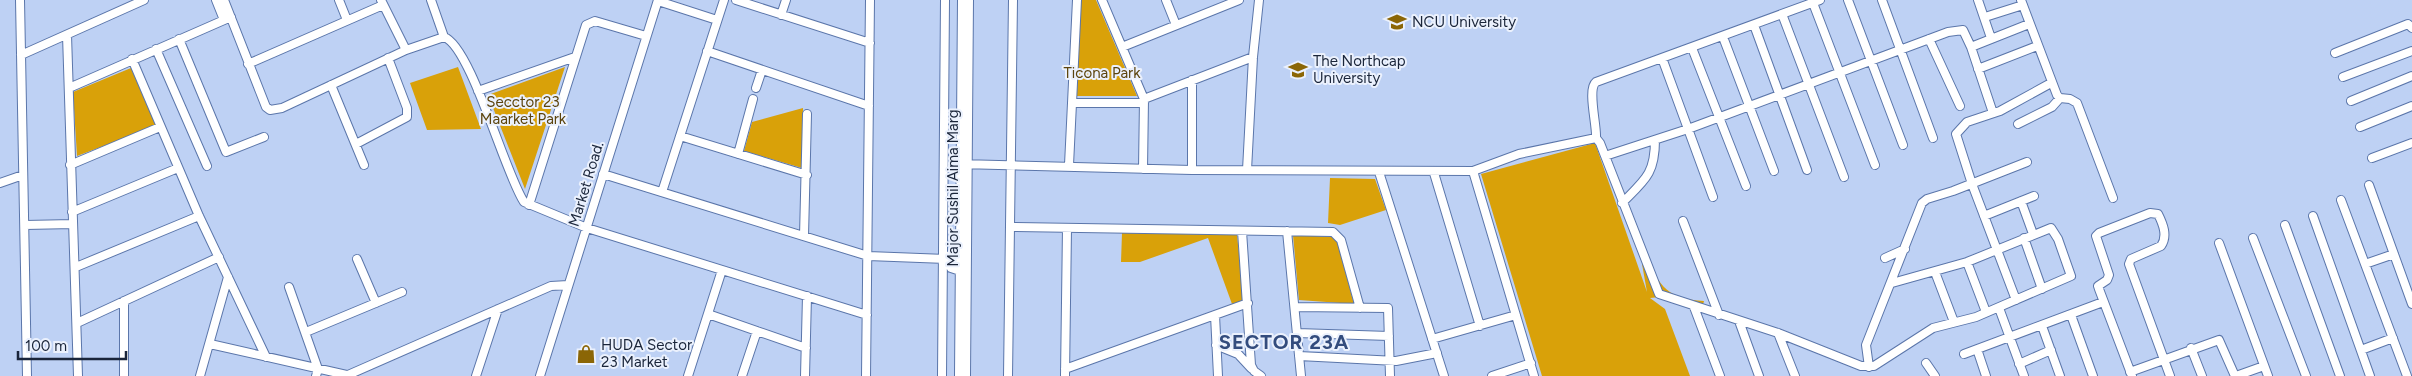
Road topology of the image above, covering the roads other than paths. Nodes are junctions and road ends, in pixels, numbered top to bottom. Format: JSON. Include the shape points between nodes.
{"nodes":[{"id":1,"x":20,"y":0,"type":"edge"},
{"id":2,"x":144,"y":0,"type":"edge"},
{"id":3,"x":216,"y":0,"type":"edge"},
{"id":4,"x":224,"y":0,"type":"edge"},
{"id":5,"x":340,"y":0,"type":"edge"},
{"id":6,"x":431,"y":0,"type":"edge"},
{"id":7,"x":658,"y":0,"type":"edge"},
{"id":8,"x":724,"y":0,"type":"edge"},
{"id":9,"x":736,"y":0,"type":"edge"},
{"id":10,"x":786,"y":0,"type":"edge"},
{"id":11,"x":870,"y":0,"type":"edge"},
{"id":12,"x":946,"y":0,"type":"edge"},
{"id":13,"x":962,"y":0,"type":"edge"},
{"id":14,"x":969,"y":0,"type":"edge"},
{"id":15,"x":1013,"y":0,"type":"edge"},
{"id":16,"x":1077,"y":0,"type":"edge"},
{"id":17,"x":1102,"y":0,"type":"edge"},
{"id":18,"x":1166,"y":0,"type":"edge"},
{"id":19,"x":1239,"y":0,"type":"edge"},
{"id":20,"x":1259,"y":0,"type":"edge"},
{"id":21,"x":1848,"y":0,"type":"edge"},
{"id":22,"x":1882,"y":0,"type":"edge"},
{"id":23,"x":1978,"y":0,"type":"edge"},
{"id":24,"x":1817,"y":1,"type":"edge"},
{"id":25,"x":382,"y":2,"type":"edge"},
{"id":26,"x":2022,"y":2,"type":"edge"},
{"id":27,"x":1782,"y":14,"type":"junction"},
{"id":28,"x":781,"y":15,"type":"junction"},
{"id":29,"x":1985,"y":17,"type":"junction"},
{"id":30,"x":228,"y":19,"type":"junction"},
{"id":31,"x":347,"y":20,"type":"junction"},
{"id":32,"x":717,"y":20,"type":"junction"},
{"id":33,"x":2029,"y":24,"type":"junction"},
{"id":34,"x":1176,"y":25,"type":"junction"},
{"id":35,"x":1754,"y":25,"type":"junction"},
{"id":36,"x":2412,"y":28,"type":"edge"},
{"id":37,"x":67,"y":35,"type":"junction"},
{"id":38,"x":646,"y":36,"type":"junction"},
{"id":39,"x":444,"y":37,"type":"junction"},
{"id":40,"x":1723,"y":37,"type":"junction"},
{"id":41,"x":1992,"y":38,"type":"junction"},
{"id":42,"x":179,"y":39,"type":"junction"},
{"id":43,"x":1929,"y":40,"type":"junction"},
{"id":44,"x":870,"y":43,"type":"junction"},
{"id":45,"x":2037,"y":46,"type":"junction"},
{"id":46,"x":1122,"y":47,"type":"junction"},
{"id":47,"x":1971,"y":47,"type":"junction"},
{"id":48,"x":1692,"y":48,"type":"junction"},
{"id":49,"x":156,"y":49,"type":"junction"},
{"id":50,"x":406,"y":50,"type":"junction"},
{"id":51,"x":1901,"y":50,"type":"junction"},
{"id":52,"x":707,"y":51,"type":"junction"},
{"id":53,"x":2412,"y":51,"type":"edge"},
{"id":54,"x":2335,"y":53,"type":"dead end"},
{"id":55,"x":21,"y":54,"type":"junction"},
{"id":56,"x":575,"y":57,"type":"junction"},
{"id":57,"x":1253,"y":57,"type":"junction"},
{"id":58,"x":388,"y":58,"type":"junction"},
{"id":59,"x":1662,"y":58,"type":"junction"},
{"id":60,"x":132,"y":60,"type":"junction"},
{"id":61,"x":1872,"y":61,"type":"junction"},
{"id":62,"x":248,"y":64,"type":"junction"},
{"id":63,"x":1978,"y":69,"type":"junction"},
{"id":64,"x":762,"y":70,"type":"junction"},
{"id":65,"x":1840,"y":72,"type":"junction"},
{"id":66,"x":2412,"y":76,"type":"edge"},
{"id":67,"x":2343,"y":77,"type":"dead end"},
{"id":68,"x":1192,"y":80,"type":"junction"},
{"id":69,"x":2052,"y":83,"type":"junction"},
{"id":70,"x":1809,"y":84,"type":"junction"},
{"id":71,"x":331,"y":85,"type":"junction"},
{"id":72,"x":69,"y":88,"type":"junction"},
{"id":73,"x":756,"y":88,"type":"dead end"},
{"id":74,"x":478,"y":91,"type":"junction"},
{"id":75,"x":1779,"y":95,"type":"junction"},
{"id":76,"x":2060,"y":98,"type":"junction"},
{"id":77,"x":753,"y":99,"type":"dead end"},
{"id":78,"x":2351,"y":100,"type":"dead end"},
{"id":79,"x":1144,"y":101,"type":"junction"},
{"id":80,"x":1072,"y":103,"type":"junction"},
{"id":81,"x":869,"y":106,"type":"junction"},
{"id":82,"x":1748,"y":106,"type":"junction"},
{"id":83,"x":1960,"y":106,"type":"dead end"},
{"id":84,"x":2412,"y":106,"type":"edge"},
{"id":85,"x":1993,"y":113,"type":"junction"},
{"id":86,"x":807,"y":114,"type":"dead end"},
{"id":87,"x":1720,"y":117,"type":"junction"},
{"id":88,"x":2018,"y":124,"type":"dead end"},
{"id":89,"x":2360,"y":126,"type":"dead end"},
{"id":90,"x":160,"y":127,"type":"junction"},
{"id":91,"x":1688,"y":129,"type":"junction"},
{"id":92,"x":680,"y":136,"type":"junction"},
{"id":93,"x":264,"y":137,"type":"dead end"},
{"id":94,"x":1596,"y":138,"type":"junction"},
{"id":95,"x":1933,"y":138,"type":"dead end"},
{"id":96,"x":1655,"y":140,"type":"junction"},
{"id":97,"x":2412,"y":143,"type":"edge"},
{"id":98,"x":356,"y":144,"type":"junction"},
{"id":99,"x":1903,"y":145,"type":"dead end"},
{"id":100,"x":738,"y":154,"type":"junction"},
{"id":101,"x":1605,"y":156,"type":"junction"},
{"id":102,"x":2372,"y":158,"type":"dead end"},
{"id":103,"x":2027,"y":162,"type":"dead end"},
{"id":104,"x":963,"y":164,"type":"junction"},
{"id":105,"x":1011,"y":164,"type":"junction"},
{"id":106,"x":70,"y":165,"type":"junction"},
{"id":107,"x":364,"y":165,"type":"dead end"},
{"id":108,"x":1069,"y":165,"type":"junction"},
{"id":109,"x":1875,"y":165,"type":"dead end"},
{"id":110,"x":207,"y":166,"type":"dead end"},
{"id":111,"x":178,"y":168,"type":"junction"},
{"id":112,"x":1143,"y":169,"type":"junction"},
{"id":113,"x":1192,"y":170,"type":"junction"},
{"id":114,"x":1246,"y":170,"type":"junction"},
{"id":115,"x":1807,"y":170,"type":"dead end"},
{"id":116,"x":1774,"y":171,"type":"dead end"},
{"id":117,"x":1379,"y":172,"type":"junction"},
{"id":118,"x":1473,"y":172,"type":"junction"},
{"id":119,"x":1434,"y":173,"type":"junction"},
{"id":120,"x":603,"y":174,"type":"junction"},
{"id":121,"x":22,"y":175,"type":"junction"},
{"id":122,"x":807,"y":175,"type":"junction"},
{"id":123,"x":1844,"y":177,"type":"dead end"},
{"id":124,"x":0,"y":183,"type":"edge"},
{"id":125,"x":1972,"y":184,"type":"junction"},
{"id":126,"x":2369,"y":185,"type":"dead end"},
{"id":127,"x":1746,"y":186,"type":"dead end"},
{"id":128,"x":662,"y":192,"type":"junction"},
{"id":129,"x":2034,"y":196,"type":"dead end"},
{"id":130,"x":1713,"y":197,"type":"dead end"},
{"id":131,"x":2114,"y":198,"type":"dead end"},
{"id":132,"x":2341,"y":200,"type":"dead end"},
{"id":133,"x":2021,"y":202,"type":"junction"},
{"id":134,"x":1622,"y":203,"type":"junction"},
{"id":135,"x":529,"y":205,"type":"junction"},
{"id":136,"x":72,"y":212,"type":"junction"},
{"id":137,"x":199,"y":216,"type":"junction"},
{"id":138,"x":1984,"y":216,"type":"junction"},
{"id":139,"x":2313,"y":216,"type":"dead end"},
{"id":140,"x":1683,"y":222,"type":"dead end"},
{"id":141,"x":73,"y":224,"type":"junction"},
{"id":142,"x":25,"y":225,"type":"junction"},
{"id":143,"x":2285,"y":225,"type":"dead end"},
{"id":144,"x":1010,"y":227,"type":"junction"},
{"id":145,"x":587,"y":228,"type":"junction"},
{"id":146,"x":1067,"y":228,"type":"junction"},
{"id":147,"x":1242,"y":231,"type":"junction"},
{"id":148,"x":1287,"y":231,"type":"junction"},
{"id":149,"x":2033,"y":234,"type":"junction"},
{"id":150,"x":804,"y":236,"type":"junction"},
{"id":151,"x":2024,"y":238,"type":"junction"},
{"id":152,"x":2253,"y":238,"type":"dead end"},
{"id":153,"x":2219,"y":243,"type":"dead end"},
{"id":154,"x":1905,"y":249,"type":"junction"},
{"id":155,"x":1997,"y":250,"type":"junction"},
{"id":156,"x":960,"y":252,"type":"junction"},
{"id":157,"x":2394,"y":254,"type":"junction"},
{"id":158,"x":868,"y":256,"type":"junction"},
{"id":159,"x":219,"y":257,"type":"junction"},
{"id":160,"x":1885,"y":258,"type":"dead end"},
{"id":161,"x":357,"y":259,"type":"dead end"},
{"id":162,"x":945,"y":259,"type":"junction"},
{"id":163,"x":1966,"y":262,"type":"junction"},
{"id":164,"x":2365,"y":264,"type":"junction"},
{"id":165,"x":76,"y":267,"type":"junction"},
{"id":166,"x":722,"y":270,"type":"junction"},
{"id":167,"x":960,"y":270,"type":"junction"},
{"id":168,"x":1935,"y":272,"type":"junction"},
{"id":169,"x":228,"y":277,"type":"junction"},
{"id":170,"x":1892,"y":283,"type":"junction"},
{"id":171,"x":568,"y":285,"type":"junction"},
{"id":172,"x":289,"y":287,"type":"dead end"},
{"id":173,"x":2042,"y":289,"type":"junction"},
{"id":174,"x":402,"y":292,"type":"dead end"},
{"id":175,"x":806,"y":296,"type":"junction"},
{"id":176,"x":2016,"y":300,"type":"junction"},
{"id":177,"x":124,"y":301,"type":"junction"},
{"id":178,"x":2103,"y":302,"type":"junction"},
{"id":179,"x":376,"y":303,"type":"junction"},
{"id":180,"x":1248,"y":303,"type":"junction"},
{"id":181,"x":2412,"y":304,"type":"edge"},
{"id":182,"x":1294,"y":307,"type":"junction"},
{"id":183,"x":1694,"y":307,"type":"junction"},
{"id":184,"x":1360,"y":308,"type":"junction"},
{"id":185,"x":1999,"y":308,"type":"junction"},
{"id":186,"x":498,"y":309,"type":"junction"},
{"id":187,"x":1986,"y":312,"type":"junction"},
{"id":188,"x":708,"y":314,"type":"junction"},
{"id":189,"x":2071,"y":314,"type":"junction"},
{"id":190,"x":867,"y":315,"type":"junction"},
{"id":191,"x":1215,"y":315,"type":"junction"},
{"id":192,"x":1516,"y":315,"type":"junction"},
{"id":193,"x":1719,"y":315,"type":"junction"},
{"id":194,"x":1739,"y":321,"type":"junction"},
{"id":195,"x":77,"y":322,"type":"junction"},
{"id":196,"x":1954,"y":322,"type":"junction"},
{"id":197,"x":1480,"y":326,"type":"junction"},
{"id":198,"x":2042,"y":326,"type":"junction"},
{"id":199,"x":757,"y":331,"type":"junction"},
{"id":200,"x":306,"y":332,"type":"junction"},
{"id":201,"x":1297,"y":333,"type":"junction"},
{"id":202,"x":1778,"y":334,"type":"junction"},
{"id":203,"x":1389,"y":336,"type":"junction"},
{"id":204,"x":2009,"y":338,"type":"junction"},
{"id":205,"x":2392,"y":338,"type":"junction"},
{"id":206,"x":1432,"y":339,"type":"junction"},
{"id":207,"x":210,"y":344,"type":"junction"},
{"id":208,"x":1216,"y":345,"type":"junction"},
{"id":209,"x":806,"y":348,"type":"junction"},
{"id":210,"x":2192,"y":348,"type":"junction"},
{"id":211,"x":1977,"y":349,"type":"junction"},
{"id":212,"x":2051,"y":350,"type":"junction"},
{"id":213,"x":2361,"y":350,"type":"junction"},
{"id":214,"x":1437,"y":354,"type":"junction"},
{"id":215,"x":1964,"y":354,"type":"dead end"},
{"id":216,"x":1299,"y":356,"type":"junction"},
{"id":217,"x":266,"y":357,"type":"junction"},
{"id":218,"x":2164,"y":359,"type":"junction"},
{"id":219,"x":1390,"y":361,"type":"junction"},
{"id":220,"x":1531,"y":363,"type":"junction"},
{"id":221,"x":1926,"y":363,"type":"dead end"},
{"id":222,"x":2019,"y":364,"type":"junction"},
{"id":223,"x":2264,"y":366,"type":"junction"},
{"id":224,"x":1869,"y":367,"type":"junction"},
{"id":225,"x":1253,"y":370,"type":"junction"},
{"id":226,"x":317,"y":372,"type":"edge"},
{"id":227,"x":1065,"y":373,"type":"edge"},
{"id":228,"x":2131,"y":374,"type":"edge"},
{"id":229,"x":1496,"y":375,"type":"edge"},
{"id":230,"x":27,"y":376,"type":"edge"},
{"id":231,"x":78,"y":376,"type":"edge"},
{"id":232,"x":124,"y":376,"type":"edge"},
{"id":233,"x":200,"y":376,"type":"edge"},
{"id":234,"x":350,"y":376,"type":"edge"},
{"id":235,"x":476,"y":376,"type":"edge"},
{"id":236,"x":540,"y":376,"type":"edge"},
{"id":237,"x":688,"y":376,"type":"edge"},
{"id":238,"x":742,"y":376,"type":"edge"},
{"id":239,"x":805,"y":376,"type":"edge"},
{"id":240,"x":866,"y":376,"type":"edge"},
{"id":241,"x":942,"y":376,"type":"edge"},
{"id":242,"x":958,"y":376,"type":"edge"},
{"id":243,"x":966,"y":376,"type":"edge"},
{"id":244,"x":1008,"y":376,"type":"edge"},
{"id":245,"x":1218,"y":376,"type":"edge"},
{"id":246,"x":1261,"y":376,"type":"edge"},
{"id":247,"x":1301,"y":376,"type":"edge"},
{"id":248,"x":1390,"y":376,"type":"edge"},
{"id":249,"x":1444,"y":376,"type":"edge"},
{"id":250,"x":1534,"y":376,"type":"edge"},
{"id":251,"x":1720,"y":376,"type":"edge"},
{"id":252,"x":1759,"y":376,"type":"edge"},
{"id":253,"x":1795,"y":376,"type":"edge"},
{"id":254,"x":1935,"y":376,"type":"edge"},
{"id":255,"x":1986,"y":376,"type":"edge"},
{"id":256,"x":2024,"y":376,"type":"edge"},
{"id":257,"x":2060,"y":376,"type":"edge"},
{"id":258,"x":2094,"y":376,"type":"edge"},
{"id":259,"x":2170,"y":376,"type":"edge"},
{"id":260,"x":2202,"y":376,"type":"edge"},
{"id":261,"x":2235,"y":376,"type":"edge"},
{"id":262,"x":2268,"y":376,"type":"edge"},
{"id":263,"x":2306,"y":376,"type":"edge"},
{"id":264,"x":2340,"y":376,"type":"edge"},
{"id":265,"x":2370,"y":376,"type":"edge"},
{"id":266,"x":2407,"y":376,"type":"edge"}],
"edges":[{"from":1,"to":55,"type":"street"},
{"from":2,"to":37,"type":"street"},
{"from":3,"to":30,"type":"street"},
{"from":4,"to":30,"type":"street"},
{"from":5,"to":31,"type":"street"},
{"from":6,"to":39,"type":"street"},
{"from":7,"to":32,"type":"street"},
{"from":7,"to":38,"type":"street","name":"Market Road."},
{"from":8,"to":32,"type":"street"},
{"from":9,"to":28,"type":"street"},
{"from":10,"to":28,"type":"street"},
{"from":11,"to":44,"type":"street"},
{"from":12,"to":162,"type":"street"},
{"from":13,"to":104,"type":"street","name":"Major Sushil Aima Marg"},
{"from":14,"to":104,"type":"street","name":"Major Sushil Aima Marg"},
{"from":15,"to":105,"type":"street"},
{"from":16,"to":80,"type":"street"},
{"from":17,"to":46,"type":"street"},
{"from":18,"to":34,"type":"street"},
{"from":19,"to":34,"type":"street"},
{"from":20,"to":57,"type":"street"},
{"from":21,"to":61,"type":"street"},
{"from":22,"to":51,"type":"street"},
{"from":23,"to":29,"type":"street"},
{"from":24,"to":27,"type":"street"},
{"from":24,"to":65,"type":"street"},
{"from":25,"to":31,"type":"street"},
{"from":25,"to":50,"type":"street"},
{"from":26,"to":29,"type":"street"},
{"from":26,"to":33,"type":"street"},
{"from":27,"to":35,"type":"street"},
{"from":27,"to":70,"type":"street"},
{"from":28,"to":44,"type":"street"},
{"from":29,"to":41,"type":"street"},
{"from":30,"to":42,"type":"street"},
{"from":30,"to":62,"type":"street"},
{"from":31,"to":62,"type":"street"},
{"from":32,"to":52,"type":"street"},
{"from":33,"to":41,"type":"street"},
{"from":33,"to":45,"type":"street"},
{"from":34,"to":46,"type":"street"},
{"from":35,"to":40,"type":"street"},
{"from":35,"to":75,"type":"street"},
{"from":36,"to":54,"type":"street","via":[[2408,24]]},
{"from":37,"to":55,"type":"street"},
{"from":37,"to":72,"type":"street"},
{"from":38,"to":56,"type":"street","via":[[590,22]]},
{"from":38,"to":120,"type":"street","name":"Market Road."},
{"from":39,"to":50,"type":"street"},
{"from":39,"to":74,"type":"street","via":[[453,43]]},
{"from":40,"to":48,"type":"street"},
{"from":40,"to":82,"type":"street"},
{"from":41,"to":47,"type":"street"},
{"from":42,"to":49,"type":"street"},
{"from":42,"to":93,"type":"street","via":[[226,152]]},
{"from":43,"to":47,"type":"street","via":[[1963,30]]},
{"from":43,"to":51,"type":"street"},
{"from":43,"to":83,"type":"street"},
{"from":44,"to":81,"type":"street"},
{"from":45,"to":63,"type":"street"},
{"from":45,"to":69,"type":"street"},
{"from":46,"to":79,"type":"street"},
{"from":47,"to":63,"type":"street"},
{"from":48,"to":59,"type":"street"},
{"from":48,"to":87,"type":"street"},
{"from":49,"to":60,"type":"street"},
{"from":49,"to":110,"type":"street"},
{"from":50,"to":58,"type":"street"},
{"from":51,"to":61,"type":"street"},
{"from":51,"to":95,"type":"street"},
{"from":52,"to":64,"type":"street"},
{"from":52,"to":92,"type":"street"},
{"from":53,"to":67,"type":"street"},
{"from":55,"to":121,"type":"street"},
{"from":56,"to":74,"type":"street"},
{"from":56,"to":135,"type":"street"},
{"from":57,"to":68,"type":"street"},
{"from":57,"to":114,"type":"street"},
{"from":58,"to":71,"type":"street"},
{"from":58,"to":98,"type":"street","via":[[407,108],[407,117]]},
{"from":59,"to":91,"type":"street"},
{"from":59,"to":94,"type":"street","via":[[1593,84]]},
{"from":60,"to":72,"type":"street"},
{"from":60,"to":90,"type":"street"},
{"from":61,"to":65,"type":"street"},
{"from":61,"to":99,"type":"street"},
{"from":62,"to":71,"type":"street","via":[[270,110],[282,108]]},
{"from":63,"to":85,"type":"street"},
{"from":64,"to":73,"type":"street"},
{"from":64,"to":81,"type":"street"},
{"from":65,"to":70,"type":"street"},
{"from":65,"to":109,"type":"street"},
{"from":66,"to":78,"type":"street"},
{"from":68,"to":79,"type":"street"},
{"from":68,"to":113,"type":"street"},
{"from":69,"to":76,"type":"street"},
{"from":69,"to":85,"type":"street"},
{"from":70,"to":75,"type":"street"},
{"from":70,"to":123,"type":"street"},
{"from":71,"to":98,"type":"street"},
{"from":72,"to":106,"type":"street"},
{"from":74,"to":135,"type":"street","via":[[521,198]]},
{"from":75,"to":82,"type":"street"},
{"from":75,"to":115,"type":"street"},
{"from":76,"to":88,"type":"street","via":[[2052,107]]},
{"from":76,"to":131,"type":"street","via":[[2077,103]]},
{"from":77,"to":100,"type":"street"},
{"from":79,"to":80,"type":"street"},
{"from":79,"to":112,"type":"street"},
{"from":80,"to":108,"type":"street"},
{"from":81,"to":158,"type":"street"},
{"from":82,"to":87,"type":"street"},
{"from":82,"to":116,"type":"street"},
{"from":84,"to":89,"type":"street"},
{"from":85,"to":125,"type":"street","via":[[1967,122],[1956,134]]},
{"from":86,"to":122,"type":"street"},
{"from":87,"to":91,"type":"street"},
{"from":87,"to":127,"type":"street"},
{"from":90,"to":106,"type":"street"},
{"from":90,"to":111,"type":"street"},
{"from":91,"to":96,"type":"street"},
{"from":91,"to":130,"type":"street"},
{"from":92,"to":100,"type":"street"},
{"from":92,"to":128,"type":"street"},
{"from":94,"to":101,"type":"street"},
{"from":94,"to":118,"type":"street","via":[[1512,156]]},
{"from":96,"to":101,"type":"street"},
{"from":96,"to":134,"type":"street","via":[[1651,171]]},
{"from":97,"to":102,"type":"street"},
{"from":98,"to":107,"type":"street"},
{"from":100,"to":122,"type":"street"},
{"from":101,"to":134,"type":"street"},
{"from":103,"to":125,"type":"street"},
{"from":104,"to":105,"type":"street"},
{"from":104,"to":156,"type":"street","name":"Major Sushil Aima Marg"},
{"from":104,"to":243,"type":"street","name":"Major Sushil Aima Marg"},
{"from":105,"to":108,"type":"street"},
{"from":105,"to":144,"type":"street"},
{"from":106,"to":136,"type":"street"},
{"from":108,"to":112,"type":"street"},
{"from":111,"to":136,"type":"street"},
{"from":111,"to":137,"type":"street"},
{"from":112,"to":113,"type":"street"},
{"from":113,"to":114,"type":"street"},
{"from":114,"to":117,"type":"street"},
{"from":117,"to":119,"type":"street"},
{"from":117,"to":206,"type":"street"},
{"from":118,"to":119,"type":"street"},
{"from":118,"to":192,"type":"street"},
{"from":119,"to":197,"type":"street"},
{"from":120,"to":128,"type":"street"},
{"from":120,"to":145,"type":"street","name":"Market Road."},
{"from":121,"to":124,"type":"street"},
{"from":121,"to":142,"type":"street"},
{"from":122,"to":150,"type":"street"},
{"from":125,"to":138,"type":"street"},
{"from":125,"to":154,"type":"street","via":[[1927,198],[1916,214]]},
{"from":126,"to":157,"type":"street"},
{"from":128,"to":150,"type":"street"},
{"from":129,"to":133,"type":"street"},
{"from":132,"to":164,"type":"street"},
{"from":133,"to":138,"type":"street"},
{"from":133,"to":149,"type":"street"},
{"from":134,"to":183,"type":"street","via":[[1656,291]]},
{"from":135,"to":145,"type":"street"},
{"from":136,"to":141,"type":"street"},
{"from":137,"to":159,"type":"street"},
{"from":137,"to":165,"type":"street"},
{"from":138,"to":155,"type":"street"},
{"from":139,"to":213,"type":"street"},
{"from":140,"to":193,"type":"street"},
{"from":141,"to":142,"type":"street"},
{"from":141,"to":165,"type":"street"},
{"from":142,"to":230,"type":"street"},
{"from":143,"to":264,"type":"street"},
{"from":144,"to":146,"type":"street"},
{"from":144,"to":244,"type":"street"},
{"from":145,"to":166,"type":"street"},
{"from":145,"to":171,"type":"street","name":"Market Road."},
{"from":146,"to":147,"type":"street"},
{"from":146,"to":227,"type":"street"},
{"from":147,"to":148,"type":"street"},
{"from":147,"to":180,"type":"street"},
{"from":148,"to":182,"type":"street"},
{"from":148,"to":184,"type":"street","via":[[1333,232],[1338,235]]},
{"from":149,"to":151,"type":"street"},
{"from":149,"to":173,"type":"street","via":[[2054,230],[2071,276]]},
{"from":150,"to":158,"type":"street"},
{"from":151,"to":155,"type":"street"},
{"from":151,"to":173,"type":"street"},
{"from":152,"to":263,"type":"street"},
{"from":153,"to":223,"type":"street"},
{"from":154,"to":160,"type":"street"},
{"from":154,"to":170,"type":"street"},
{"from":155,"to":163,"type":"street"},
{"from":155,"to":176,"type":"street"},
{"from":156,"to":162,"type":"street"},
{"from":156,"to":167,"type":"street","name":"Major Sushil Aima Marg"},
{"from":157,"to":164,"type":"street"},
{"from":157,"to":181,"type":"street"},
{"from":158,"to":162,"type":"street"},
{"from":158,"to":190,"type":"street"},
{"from":159,"to":169,"type":"street"},
{"from":159,"to":177,"type":"street"},
{"from":161,"to":179,"type":"street"},
{"from":162,"to":167,"type":"street","via":[[951,268]]},
{"from":162,"to":241,"type":"street"},
{"from":163,"to":168,"type":"street"},
{"from":163,"to":187,"type":"street"},
{"from":164,"to":205,"type":"street"},
{"from":165,"to":195,"type":"street"},
{"from":166,"to":175,"type":"street"},
{"from":166,"to":188,"type":"street"},
{"from":167,"to":242,"type":"street","name":"Major Sushil Aima Marg"},
{"from":168,"to":170,"type":"street"},
{"from":168,"to":196,"type":"street"},
{"from":169,"to":207,"type":"street"},
{"from":169,"to":217,"type":"street"},
{"from":170,"to":224,"type":"street","via":[[1866,346]]},
{"from":171,"to":186,"type":"street","via":[[551,286]]},
{"from":171,"to":236,"type":"street","name":"Market Road."},
{"from":172,"to":200,"type":"street"},
{"from":173,"to":176,"type":"street"},
{"from":174,"to":179,"type":"street"},
{"from":175,"to":190,"type":"street"},
{"from":175,"to":209,"type":"street"},
{"from":176,"to":185,"type":"street"},
{"from":177,"to":195,"type":"street"},
{"from":177,"to":232,"type":"street"},
{"from":178,"to":189,"type":"street"},
{"from":178,"to":218,"type":"street","via":[[2098,286],[2107,280],[2108,275],[2096,236],[2155,213],[2161,220],[2164,242],[2131,259],[2129,264]]},
{"from":178,"to":228,"type":"street"},
{"from":179,"to":200,"type":"street"},
{"from":180,"to":191,"type":"street"},
{"from":180,"to":225,"type":"street"},
{"from":182,"to":184,"type":"street"},
{"from":182,"to":201,"type":"street"},
{"from":183,"to":193,"type":"street"},
{"from":183,"to":251,"type":"street"},
{"from":184,"to":203,"type":"street","via":[[1388,308]]},
{"from":185,"to":187,"type":"street"},
{"from":185,"to":204,"type":"street"},
{"from":186,"to":234,"type":"street"},
{"from":186,"to":235,"type":"street"},
{"from":187,"to":196,"type":"street"},
{"from":188,"to":199,"type":"street"},
{"from":188,"to":237,"type":"street"},
{"from":189,"to":198,"type":"street"},
{"from":189,"to":258,"type":"street"},
{"from":190,"to":240,"type":"street"},
{"from":191,"to":208,"type":"street"},
{"from":191,"to":227,"type":"street"},
{"from":192,"to":197,"type":"street"},
{"from":192,"to":220,"type":"street"},
{"from":193,"to":194,"type":"street"},
{"from":194,"to":202,"type":"street"},
{"from":194,"to":252,"type":"street"},
{"from":195,"to":231,"type":"street"},
{"from":196,"to":224,"type":"street","via":[[1926,330],[1883,361]]},
{"from":197,"to":206,"type":"street"},
{"from":198,"to":204,"type":"street"},
{"from":198,"to":212,"type":"street"},
{"from":199,"to":209,"type":"street"},
{"from":199,"to":238,"type":"street"},
{"from":200,"to":226,"type":"street"},
{"from":201,"to":203,"type":"street"},
{"from":201,"to":216,"type":"street"},
{"from":202,"to":224,"type":"street"},
{"from":202,"to":253,"type":"street"},
{"from":203,"to":219,"type":"street"},
{"from":204,"to":211,"type":"street"},
{"from":204,"to":222,"type":"street"},
{"from":205,"to":213,"type":"street"},
{"from":205,"to":266,"type":"street"},
{"from":206,"to":214,"type":"street"},
{"from":207,"to":217,"type":"street"},
{"from":207,"to":233,"type":"street"},
{"from":208,"to":225,"type":"street","via":[[1238,354]]},
{"from":208,"to":245,"type":"street"},
{"from":209,"to":239,"type":"street"},
{"from":210,"to":218,"type":"street"},
{"from":210,"to":260,"type":"street"},
{"from":210,"to":261,"type":"street","via":[[2219,340]]},
{"from":211,"to":215,"type":"street"},
{"from":211,"to":255,"type":"street"},
{"from":212,"to":222,"type":"street"},
{"from":212,"to":257,"type":"street"},
{"from":213,"to":265,"type":"street"},
{"from":214,"to":219,"type":"street"},
{"from":214,"to":249,"type":"street"},
{"from":216,"to":219,"type":"street"},
{"from":216,"to":247,"type":"street"},
{"from":217,"to":226,"type":"street"},
{"from":218,"to":228,"type":"street"},
{"from":218,"to":259,"type":"street"},
{"from":219,"to":248,"type":"street"},
{"from":220,"to":229,"type":"street"},
{"from":220,"to":250,"type":"street"},
{"from":221,"to":254,"type":"street"},
{"from":222,"to":256,"type":"street"},
{"from":223,"to":261,"type":"street"},
{"from":223,"to":262,"type":"street"},
{"from":225,"to":246,"type":"street"},
{"from":226,"to":234,"type":"street"}]}
